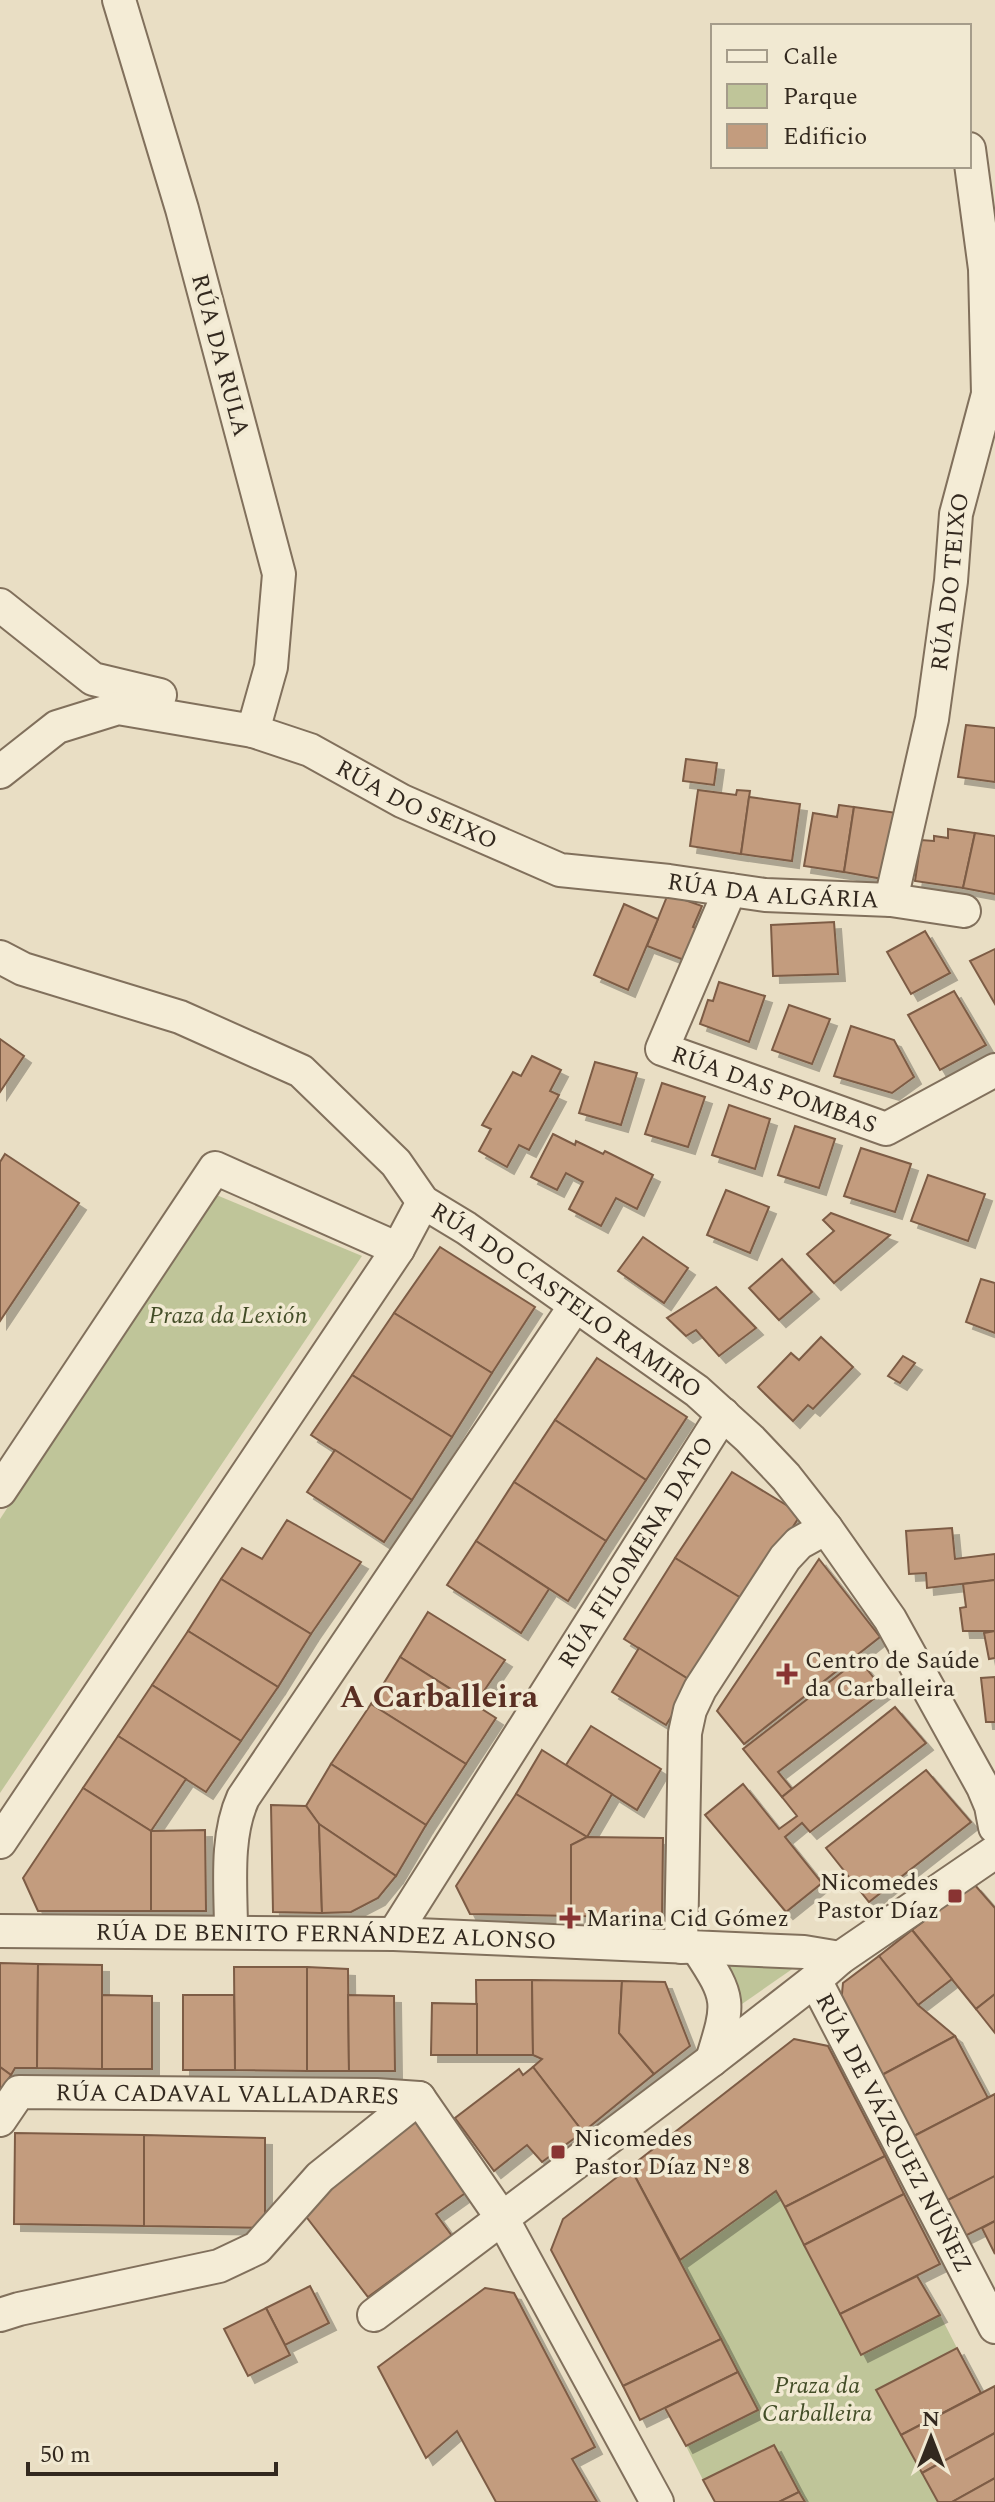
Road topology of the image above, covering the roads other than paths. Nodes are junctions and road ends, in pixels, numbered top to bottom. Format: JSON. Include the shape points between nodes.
{"nodes":[{"id":1,"x":119,"y":0,"type":"edge"},
{"id":2,"x":971,"y":159,"type":"edge"},
{"id":3,"x":989,"y":253,"type":"edge"},
{"id":4,"x":0,"y":605,"type":"edge"},
{"id":5,"x":256,"y":722,"type":"junction"},
{"id":6,"x":0,"y":772,"type":"edge"},
{"id":7,"x":582,"y":872,"type":"joint"},
{"id":8,"x":730,"y":890,"type":"junction"},
{"id":9,"x":891,"y":900,"type":"junction"},
{"id":10,"x":964,"y":911,"type":"dead end"},
{"id":11,"x":0,"y":957,"type":"edge"},
{"id":12,"x":995,"y":1070,"type":"edge"},
{"id":13,"x":423,"y":1202,"type":"junction"},
{"id":14,"x":398,"y":1249,"type":"junction"},
{"id":15,"x":575,"y":1306,"type":"junction"},
{"id":16,"x":723,"y":1414,"type":"junction"},
{"id":17,"x":0,"y":1491,"type":"edge"},
{"id":18,"x":826,"y":1528,"type":"junction"},
{"id":19,"x":994,"y":1813,"type":"edge"},
{"id":20,"x":0,"y":1842,"type":"edge"},
{"id":21,"x":995,"y":1852,"type":"edge"},
{"id":22,"x":0,"y":1931,"type":"edge"},
{"id":23,"x":231,"y":1932,"type":"junction"},
{"id":24,"x":394,"y":1934,"type":"junction"},
{"id":25,"x":690,"y":1948,"type":"junction"},
{"id":26,"x":840,"y":1958,"type":"junction"},
{"id":27,"x":815,"y":1980,"type":"junction"},
{"id":28,"x":712,"y":2060,"type":"junction"},
{"id":29,"x":419,"y":2098,"type":"junction"},
{"id":30,"x":0,"y":2120,"type":"edge"},
{"id":31,"x":502,"y":2218,"type":"junction"},
{"id":32,"x":0,"y":2315,"type":"edge"},
{"id":33,"x":374,"y":2315,"type":"dead end"},
{"id":34,"x":995,"y":2327,"type":"edge"},
{"id":35,"x":657,"y":2502,"type":"edge"}],
"edges":[{"from":1,"to":5,"type":"street","name":"RÚA DA RULA","via":[[182,209],[279,574],[271,667]]},
{"from":2,"to":3,"type":"street","name":"RÚA DO TEIXO"},
{"from":3,"to":9,"type":"street","name":"RÚA DO TEIXO","via":[[988,394],[956,514],[932,719]]},
{"from":4,"to":5,"type":"street","name":"RÚA DO SEIXO","via":[[93,679]]},
{"from":5,"to":6,"type":"street","name":"RÚA DO SEIXO","via":[[118,708],[57,727]]},
{"from":5,"to":7,"type":"street","name":"RÚA DO SEIXO","via":[[402,801],[560,870]]},
{"from":7,"to":8,"type":"street","name":"RÚA DA ALGÁRIA"},
{"from":8,"to":9,"type":"street","name":"RÚA DA ALGÁRIA"},
{"from":8,"to":12,"type":"street","name":"RÚA DAS POMBAS","via":[[662,1049],[886,1129]]},
{"from":9,"to":10,"type":"street","name":"RÚA DA ALGÁRIA"},
{"from":11,"to":13,"type":"street","name":"RÚA DO CASTELO RAMIRO","via":[[23,969],[180,1017],[301,1071],[396,1163]]},
{"from":13,"to":14,"type":"street"},
{"from":13,"to":15,"type":"street","name":"RÚA DO CASTELO RAMIRO"},
{"from":14,"to":17,"type":"street","via":[[215,1168]]},
{"from":14,"to":20,"type":"street"},
{"from":15,"to":16,"type":"street","name":"RÚA DO CASTELO RAMIRO"},
{"from":15,"to":23,"type":"street","via":[[243,1798],[232,1833]]},
{"from":16,"to":18,"type":"street","name":"RÚA DO CASTELO RAMIRO","via":[[786,1477]]},
{"from":16,"to":24,"type":"street","name":"RÚA FILOMENA DATO"},
{"from":18,"to":19,"type":"street","name":"RÚA DO CASTELO RAMIRO","via":[[890,1619]]},
{"from":18,"to":25,"type":"street","via":[[785,1558],[690,1710],[685,1733]]},
{"from":21,"to":26,"type":"street"},
{"from":22,"to":23,"type":"street","name":"RÚA DE BENITO FERNÁNDEZ ALONSO"},
{"from":23,"to":24,"type":"street","name":"RÚA DE BENITO FERNÁNDEZ ALONSO"},
{"from":24,"to":25,"type":"street","name":"RÚA DE BENITO FERNÁNDEZ ALONSO"},
{"from":25,"to":26,"type":"street","name":"RÚA DE BENITO FERNÁNDEZ ALONSO"},
{"from":25,"to":28,"type":"street","via":[[721,1983],[725,1999]]},
{"from":26,"to":27,"type":"street"},
{"from":27,"to":28,"type":"street"},
{"from":27,"to":34,"type":"street","name":"RÚA DE VÁZQUEZ NÚÑEZ"},
{"from":28,"to":31,"type":"street"},
{"from":29,"to":30,"type":"street","name":"RÚA CADAVAL VALLADARES","via":[[19,2092]]},
{"from":29,"to":31,"type":"street","name":"RÚA CADAVAL VALLADARES"},
{"from":29,"to":32,"type":"street","via":[[320,2177],[257,2248],[219,2266]]},
{"from":31,"to":33,"type":"street"},
{"from":31,"to":35,"type":"street","name":"RÚA CADAVAL VALLADARES"}]}
